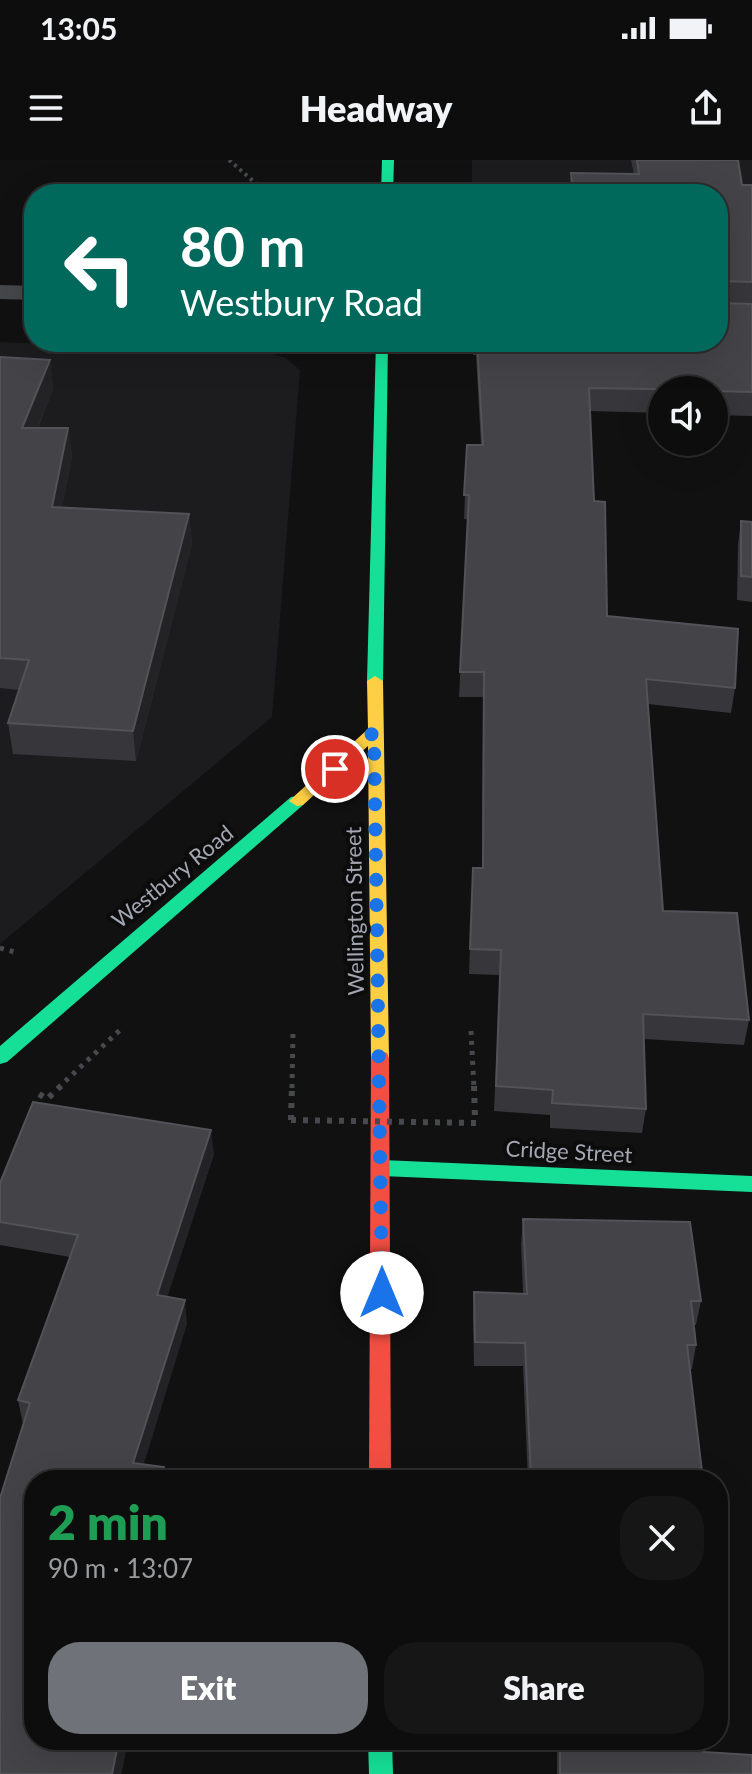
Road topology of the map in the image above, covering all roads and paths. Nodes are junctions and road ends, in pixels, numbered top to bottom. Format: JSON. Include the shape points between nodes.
{"nodes":[{"id":1,"x":229,"y":160,"type":"edge"},
{"id":2,"x":388,"y":160,"type":"edge"},
{"id":3,"x":257,"y":184,"type":"edge"},
{"id":4,"x":387,"y":184,"type":"edge"},
{"id":5,"x":0,"y":292,"type":"edge"},
{"id":6,"x":24,"y":293,"type":"edge"},
{"id":7,"x":382,"y":352,"type":"edge"},
{"id":8,"x":374,"y":732,"type":"junction"},
{"id":9,"x":0,"y":948,"type":"edge"},
{"id":10,"x":18,"y":953,"type":"dead end"},
{"id":11,"x":131,"y":1020,"type":"dead end"},
{"id":12,"x":293,"y":1031,"type":"dead end"},
{"id":13,"x":471,"y":1031,"type":"dead end"},
{"id":14,"x":0,"y":1057,"type":"edge"},
{"id":15,"x":47,"y":1099,"type":"dead end"},
{"id":16,"x":382,"y":1168,"type":"junction"},
{"id":17,"x":752,"y":1184,"type":"edge"},
{"id":18,"x":380,"y":1470,"type":"edge"},
{"id":19,"x":380,"y":1750,"type":"edge"},
{"id":20,"x":381,"y":1774,"type":"edge"}],
"edges":[{"from":1,"to":3,"type":"path"},
{"from":2,"to":4,"type":"main road"},
{"from":5,"to":6,"type":"lane"},
{"from":7,"to":8,"type":"main road","name":"Wellington Street"},
{"from":8,"to":14,"type":"main road","name":"Westbury Road","via":[[267,831],[134,936]]},
{"from":8,"to":16,"type":"main road","name":"Wellington Street"},
{"from":9,"to":10,"type":"path"},
{"from":11,"to":15,"type":"path"},
{"from":12,"to":13,"type":"path","bridge":true,"via":[[291,1120],[476,1123]]},
{"from":16,"to":17,"type":"main road","name":"Cridge Street"},
{"from":16,"to":18,"type":"main road","name":"Wellington Street"},
{"from":19,"to":20,"type":"main road"}]}
